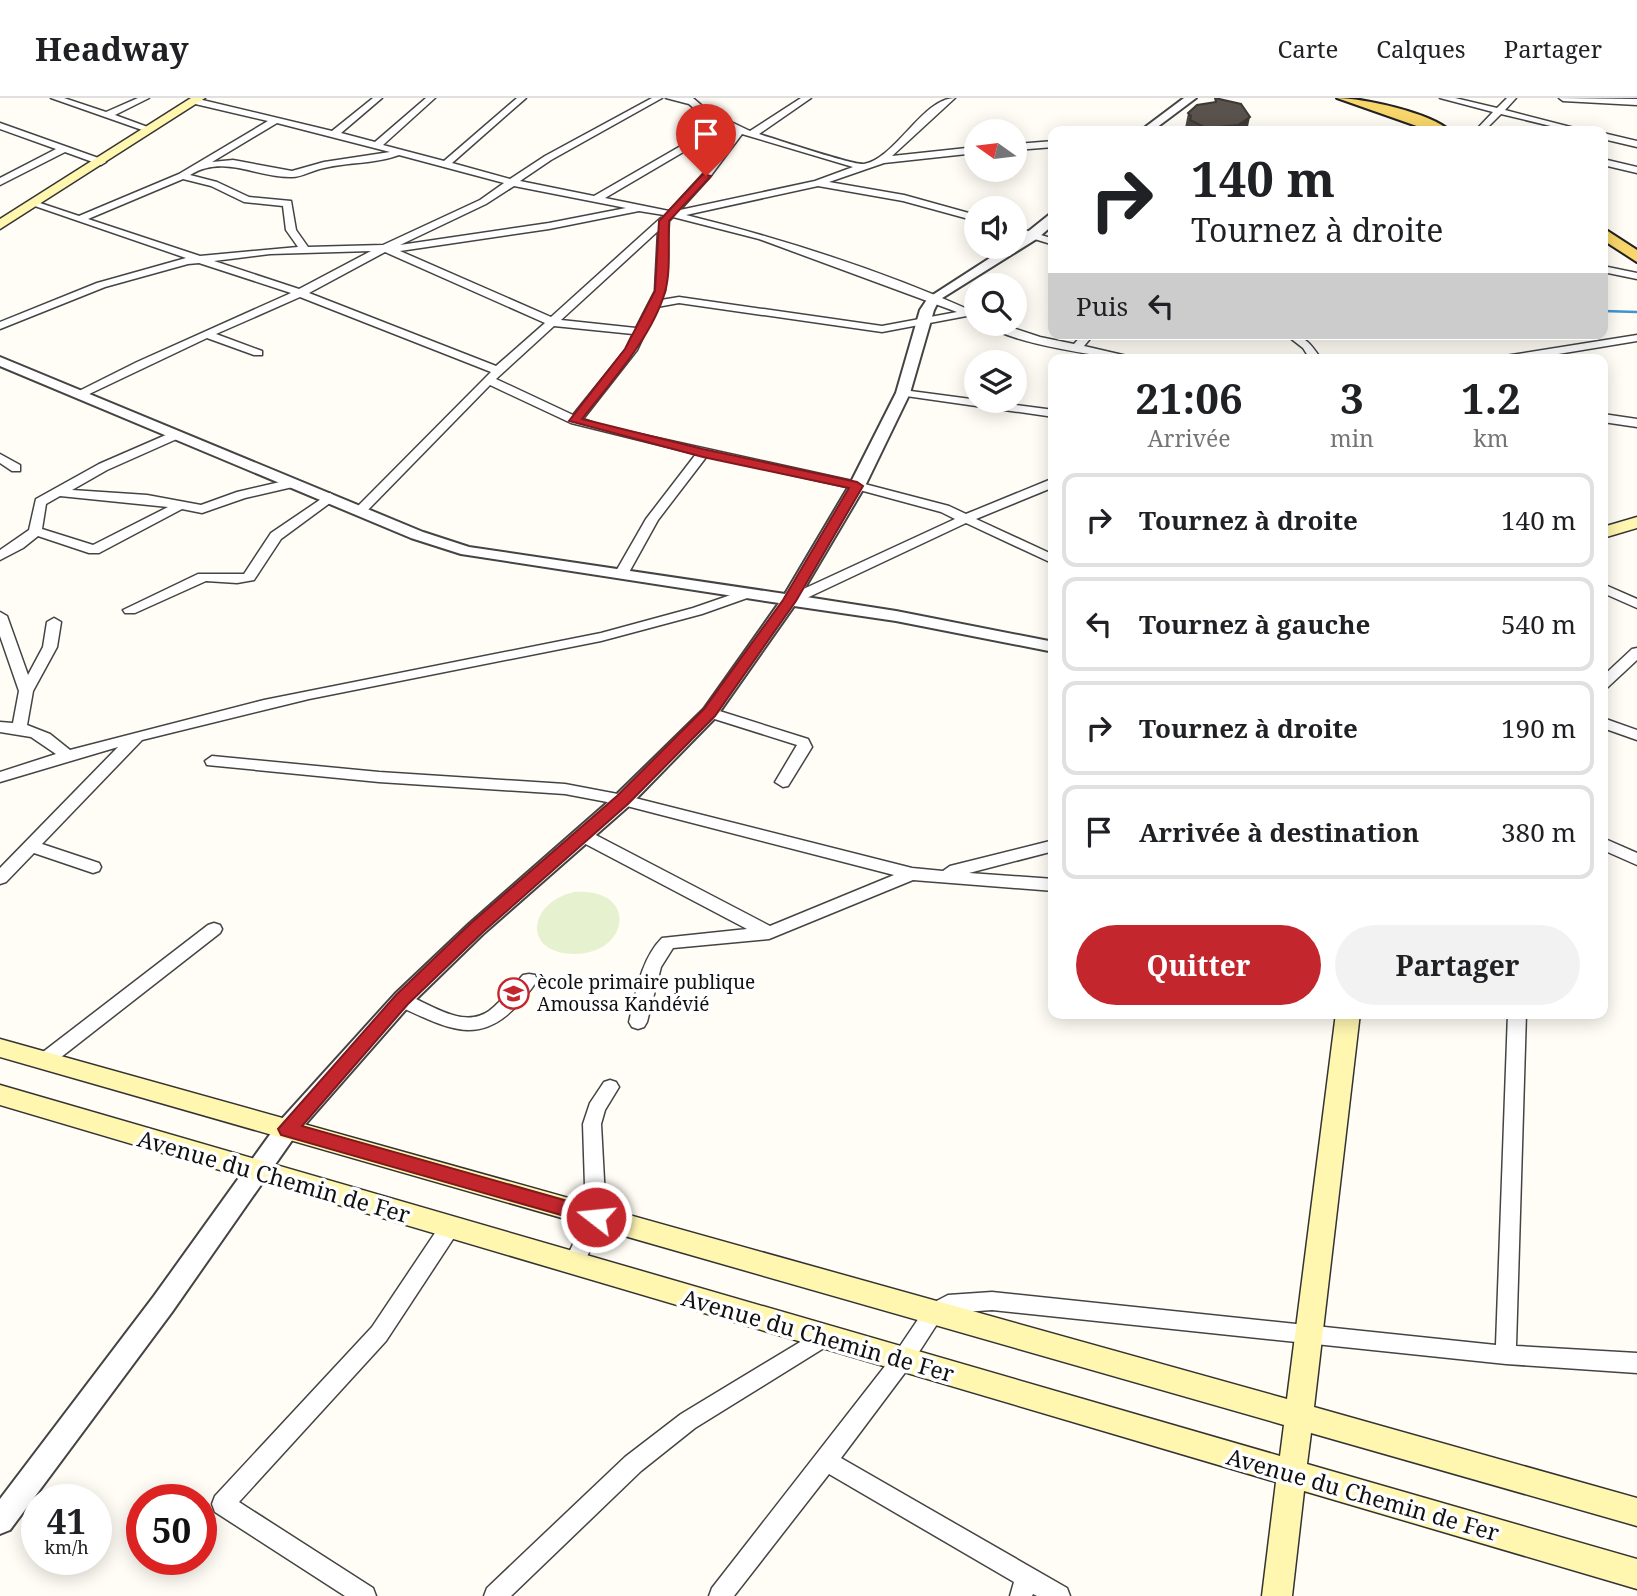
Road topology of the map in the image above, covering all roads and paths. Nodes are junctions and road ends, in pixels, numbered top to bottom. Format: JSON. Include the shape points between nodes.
{"nodes":[{"id":1,"x":55,"y":98,"type":"edge"},
{"id":2,"x":145,"y":98,"type":"edge"},
{"id":3,"x":378,"y":98,"type":"edge"},
{"id":4,"x":431,"y":98,"type":"edge"},
{"id":5,"x":522,"y":98,"type":"edge"},
{"id":6,"x":659,"y":98,"type":"edge"},
{"id":7,"x":670,"y":98,"type":"edge"},
{"id":8,"x":807,"y":98,"type":"edge"},
{"id":9,"x":951,"y":98,"type":"edge"},
{"id":10,"x":1191,"y":98,"type":"edge"},
{"id":11,"x":1344,"y":98,"type":"edge"},
{"id":12,"x":1444,"y":98,"type":"edge"},
{"id":13,"x":1512,"y":98,"type":"edge"},
{"id":14,"x":1563,"y":98,"type":"edge"},
{"id":15,"x":196,"y":100,"type":"edge"},
{"id":16,"x":689,"y":100,"type":"edge"},
{"id":17,"x":1637,"y":102,"type":"edge"},
{"id":18,"x":1500,"y":111,"type":"junction"},
{"id":19,"x":107,"y":115,"type":"junction"},
{"id":20,"x":276,"y":120,"type":"junction"},
{"id":21,"x":721,"y":122,"type":"junction"},
{"id":22,"x":1152,"y":126,"type":"edge"},
{"id":23,"x":1430,"y":126,"type":"edge"},
{"id":24,"x":1484,"y":126,"type":"edge"},
{"id":25,"x":1554,"y":126,"type":"edge"},
{"id":26,"x":0,"y":127,"type":"edge"},
{"id":27,"x":148,"y":129,"type":"junction"},
{"id":28,"x":740,"y":131,"type":"junction"},
{"id":29,"x":15,"y":132,"type":"junction"},
{"id":30,"x":752,"y":134,"type":"junction"},
{"id":31,"x":333,"y":135,"type":"junction"},
{"id":32,"x":1608,"y":137,"type":"edge"},
{"id":33,"x":0,"y":139,"type":"edge"},
{"id":34,"x":1048,"y":144,"type":"edge"},
{"id":35,"x":1637,"y":144,"type":"edge"},
{"id":36,"x":376,"y":146,"type":"junction"},
{"id":37,"x":1027,"y":146,"type":"edge"},
{"id":38,"x":64,"y":149,"type":"junction"},
{"id":39,"x":395,"y":151,"type":"junction"},
{"id":40,"x":964,"y":151,"type":"edge"},
{"id":41,"x":223,"y":152,"type":"junction"},
{"id":42,"x":883,"y":160,"type":"junction"},
{"id":43,"x":100,"y":162,"type":"junction"},
{"id":44,"x":233,"y":163,"type":"junction"},
{"id":45,"x":1608,"y":163,"type":"edge"},
{"id":46,"x":445,"y":165,"type":"junction"},
{"id":47,"x":198,"y":166,"type":"junction"},
{"id":48,"x":862,"y":167,"type":"junction"},
{"id":49,"x":1637,"y":170,"type":"edge"},
{"id":50,"x":292,"y":174,"type":"junction"},
{"id":51,"x":182,"y":176,"type":"junction"},
{"id":52,"x":0,"y":182,"type":"edge"},
{"id":53,"x":514,"y":183,"type":"junction"},
{"id":54,"x":818,"y":183,"type":"junction"},
{"id":55,"x":596,"y":199,"type":"junction"},
{"id":56,"x":288,"y":203,"type":"junction"},
{"id":57,"x":34,"y":204,"type":"junction"},
{"id":58,"x":640,"y":208,"type":"junction"},
{"id":59,"x":964,"y":215,"type":"edge"},
{"id":60,"x":668,"y":217,"type":"junction"},
{"id":61,"x":82,"y":218,"type":"junction"},
{"id":62,"x":1048,"y":222,"type":"edge"},
{"id":63,"x":0,"y":225,"type":"edge"},
{"id":64,"x":291,"y":230,"type":"junction"},
{"id":65,"x":1027,"y":233,"type":"edge"},
{"id":66,"x":1034,"y":235,"type":"junction"},
{"id":67,"x":1608,"y":237,"type":"edge"},
{"id":68,"x":1048,"y":240,"type":"edge"},
{"id":69,"x":389,"y":249,"type":"junction"},
{"id":70,"x":270,"y":251,"type":"junction"},
{"id":71,"x":306,"y":251,"type":"junction"},
{"id":72,"x":1637,"y":257,"type":"edge"},
{"id":73,"x":198,"y":260,"type":"junction"},
{"id":74,"x":1608,"y":270,"type":"edge"},
{"id":75,"x":1637,"y":276,"type":"edge"},
{"id":76,"x":660,"y":291,"type":"junction"},
{"id":77,"x":300,"y":293,"type":"junction"},
{"id":78,"x":934,"y":298,"type":"junction"},
{"id":79,"x":679,"y":300,"type":"junction"},
{"id":80,"x":653,"y":305,"type":"junction"},
{"id":81,"x":964,"y":311,"type":"edge"},
{"id":82,"x":964,"y":315,"type":"edge"},
{"id":83,"x":924,"y":320,"type":"junction"},
{"id":84,"x":552,"y":322,"type":"junction"},
{"id":85,"x":0,"y":326,"type":"edge"},
{"id":86,"x":641,"y":332,"type":"junction"},
{"id":87,"x":208,"y":335,"type":"junction"},
{"id":88,"x":1026,"y":336,"type":"edge"},
{"id":89,"x":1637,"y":338,"type":"edge"},
{"id":90,"x":1083,"y":340,"type":"edge"},
{"id":91,"x":1298,"y":340,"type":"edge"},
{"id":92,"x":1075,"y":349,"type":"junction"},
{"id":93,"x":258,"y":353,"type":"dead end"},
{"id":94,"x":1105,"y":354,"type":"edge"},
{"id":95,"x":1313,"y":354,"type":"edge"},
{"id":96,"x":1536,"y":354,"type":"edge"},
{"id":97,"x":0,"y":361,"type":"edge"},
{"id":98,"x":494,"y":376,"type":"junction"},
{"id":99,"x":903,"y":393,"type":"junction"},
{"id":100,"x":81,"y":394,"type":"junction"},
{"id":101,"x":1048,"y":413,"type":"edge"},
{"id":102,"x":1608,"y":419,"type":"edge"},
{"id":103,"x":575,"y":421,"type":"junction"},
{"id":104,"x":1637,"y":423,"type":"edge"},
{"id":105,"x":175,"y":435,"type":"junction"},
{"id":106,"x":703,"y":453,"type":"junction"},
{"id":107,"x":0,"y":458,"type":"edge"},
{"id":108,"x":16,"y":468,"type":"dead end"},
{"id":109,"x":293,"y":483,"type":"junction"},
{"id":110,"x":1048,"y":484,"type":"edge"},
{"id":111,"x":857,"y":486,"type":"junction"},
{"id":112,"x":55,"y":492,"type":"junction"},
{"id":113,"x":330,"y":498,"type":"junction"},
{"id":114,"x":179,"y":506,"type":"junction"},
{"id":115,"x":360,"y":511,"type":"junction"},
{"id":116,"x":967,"y":518,"type":"junction"},
{"id":117,"x":1637,"y":522,"type":"edge"},
{"id":118,"x":36,"y":531,"type":"junction"},
{"id":119,"x":1608,"y":531,"type":"edge"},
{"id":120,"x":0,"y":556,"type":"edge"},
{"id":121,"x":1048,"y":557,"type":"edge"},
{"id":122,"x":622,"y":573,"type":"junction"},
{"id":123,"x":1608,"y":590,"type":"edge"},
{"id":124,"x":745,"y":594,"type":"junction"},
{"id":125,"x":789,"y":601,"type":"junction"},
{"id":126,"x":1637,"y":604,"type":"edge"},
{"id":127,"x":130,"y":610,"type":"dead end"},
{"id":128,"x":0,"y":616,"type":"edge"},
{"id":129,"x":54,"y":622,"type":"dead end"},
{"id":130,"x":1048,"y":646,"type":"edge"},
{"id":131,"x":1637,"y":652,"type":"edge"},
{"id":132,"x":1608,"y":679,"type":"edge"},
{"id":133,"x":26,"y":691,"type":"junction"},
{"id":134,"x":710,"y":713,"type":"junction"},
{"id":135,"x":1608,"y":725,"type":"edge"},
{"id":136,"x":20,"y":726,"type":"junction"},
{"id":137,"x":0,"y":727,"type":"edge"},
{"id":138,"x":139,"y":734,"type":"junction"},
{"id":139,"x":1637,"y":735,"type":"edge"},
{"id":140,"x":67,"y":756,"type":"junction"},
{"id":141,"x":212,"y":761,"type":"dead end"},
{"id":142,"x":0,"y":777,"type":"edge"},
{"id":143,"x":783,"y":782,"type":"dead end"},
{"id":144,"x":623,"y":800,"type":"junction"},
{"id":145,"x":584,"y":836,"type":"junction"},
{"id":146,"x":31,"y":846,"type":"junction"},
{"id":147,"x":1608,"y":846,"type":"edge"},
{"id":148,"x":1048,"y":847,"type":"edge"},
{"id":149,"x":1637,"y":859,"type":"edge"},
{"id":150,"x":93,"y":867,"type":"dead end"},
{"id":151,"x":912,"y":874,"type":"junction"},
{"id":152,"x":941,"y":875,"type":"junction"},
{"id":153,"x":0,"y":878,"type":"edge"},
{"id":154,"x":1048,"y":884,"type":"edge"},
{"id":155,"x":214,"y":929,"type":"dead end"},
{"id":156,"x":769,"y":933,"type":"junction"},
{"id":157,"x":529,"y":980,"type":"dead end"},
{"id":158,"x":402,"y":1000,"type":"junction"},
{"id":159,"x":1347,"y":1019,"type":"edge"},
{"id":160,"x":1517,"y":1019,"type":"edge"},
{"id":161,"x":638,"y":1023,"type":"dead end"},
{"id":162,"x":0,"y":1048,"type":"edge"},
{"id":163,"x":45,"y":1060,"type":"junction"},
{"id":164,"x":611,"y":1087,"type":"dead end"},
{"id":165,"x":0,"y":1095,"type":"edge"},
{"id":166,"x":288,"y":1129,"type":"junction"},
{"id":167,"x":257,"y":1171,"type":"junction"},
{"id":168,"x":596,"y":1217,"type":"junction"},
{"id":169,"x":450,"y":1227,"type":"junction"},
{"id":170,"x":574,"y":1263,"type":"junction"},
{"id":171,"x":934,"y":1312,"type":"junction"},
{"id":172,"x":1308,"y":1335,"type":"junction"},
{"id":173,"x":825,"y":1336,"type":"junction"},
{"id":174,"x":1506,"y":1355,"type":"junction"},
{"id":175,"x":903,"y":1359,"type":"junction"},
{"id":176,"x":1637,"y":1363,"type":"edge"},
{"id":177,"x":1299,"y":1416,"type":"junction"},
{"id":178,"x":826,"y":1461,"type":"junction"},
{"id":179,"x":1290,"y":1472,"type":"junction"},
{"id":180,"x":1637,"y":1512,"type":"edge"},
{"id":181,"x":0,"y":1521,"type":"edge"},
{"id":182,"x":1637,"y":1574,"type":"edge"},
{"id":183,"x":1024,"y":1587,"type":"edge"},
{"id":184,"x":365,"y":1596,"type":"edge"},
{"id":185,"x":495,"y":1596,"type":"edge"},
{"id":186,"x":720,"y":1596,"type":"edge"},
{"id":187,"x":1059,"y":1596,"type":"edge"},
{"id":188,"x":1277,"y":1596,"type":"edge"}],
"edges":[{"from":1,"to":19,"type":"street"},
{"from":2,"to":19,"type":"street"},
{"from":3,"to":31,"type":"street"},
{"from":4,"to":36,"type":"street"},
{"from":5,"to":46,"type":"street"},
{"from":6,"to":53,"type":"street","via":[[548,158]]},
{"from":7,"to":16,"type":"street"},
{"from":8,"to":30,"type":"street"},
{"from":9,"to":42,"type":"street"},
{"from":10,"to":22,"type":"street"},
{"from":11,"to":23,"type":"main road"},
{"from":12,"to":18,"type":"street"},
{"from":13,"to":18,"type":"street"},
{"from":14,"to":17,"type":"street"},
{"from":15,"to":20,"type":"street"},
{"from":15,"to":27,"type":"main road"},
{"from":16,"to":21,"type":"street"},
{"from":18,"to":24,"type":"street"},
{"from":18,"to":25,"type":"street"},
{"from":19,"to":27,"type":"street"},
{"from":20,"to":31,"type":"street"},
{"from":20,"to":41,"type":"street"},
{"from":21,"to":28,"type":"street"},
{"from":21,"to":55,"type":"street"},
{"from":26,"to":29,"type":"street"},
{"from":27,"to":43,"type":"main road"},
{"from":28,"to":30,"type":"street"},
{"from":28,"to":60,"type":"street"},
{"from":29,"to":33,"type":"street"},
{"from":29,"to":38,"type":"street"},
{"from":30,"to":48,"type":"street"},
{"from":31,"to":36,"type":"street"},
{"from":32,"to":35,"type":"street"},
{"from":34,"to":37,"type":"street"},
{"from":36,"to":39,"type":"street"},
{"from":38,"to":43,"type":"street"},
{"from":38,"to":52,"type":"street"},
{"from":39,"to":46,"type":"street"},
{"from":39,"to":50,"type":"street","via":[[392,156]]},
{"from":40,"to":42,"type":"street"},
{"from":41,"to":44,"type":"street"},
{"from":41,"to":47,"type":"street"},
{"from":42,"to":48,"type":"street"},
{"from":43,"to":57,"type":"main road"},
{"from":44,"to":47,"type":"street"},
{"from":44,"to":50,"type":"street"},
{"from":45,"to":49,"type":"street"},
{"from":46,"to":53,"type":"street"},
{"from":47,"to":51,"type":"street"},
{"from":48,"to":54,"type":"street"},
{"from":50,"to":56,"type":"street","via":[[286,188]]},
{"from":51,"to":56,"type":"street","via":[[214,184],[247,200]]},
{"from":51,"to":61,"type":"street"},
{"from":53,"to":55,"type":"street"},
{"from":53,"to":69,"type":"street"},
{"from":54,"to":59,"type":"street","via":[[904,198]]},
{"from":54,"to":60,"type":"street"},
{"from":55,"to":58,"type":"street"},
{"from":56,"to":64,"type":"street"},
{"from":57,"to":61,"type":"street"},
{"from":57,"to":63,"type":"main road"},
{"from":58,"to":60,"type":"street"},
{"from":58,"to":69,"type":"street"},
{"from":60,"to":76,"type":"street"},
{"from":60,"to":78,"type":"street","via":[[797,247]]},
{"from":60,"to":84,"type":"street"},
{"from":61,"to":73,"type":"street"},
{"from":62,"to":66,"type":"street"},
{"from":64,"to":70,"type":"street"},
{"from":64,"to":71,"type":"street"},
{"from":65,"to":66,"type":"street"},
{"from":66,"to":68,"type":"street"},
{"from":66,"to":78,"type":"street"},
{"from":67,"to":72,"type":"main road"},
{"from":69,"to":71,"type":"street"},
{"from":69,"to":77,"type":"street"},
{"from":69,"to":84,"type":"street"},
{"from":70,"to":71,"type":"street"},
{"from":70,"to":73,"type":"street"},
{"from":73,"to":77,"type":"street"},
{"from":73,"to":85,"type":"street","via":[[101,285]]},
{"from":74,"to":75,"type":"street"},
{"from":76,"to":79,"type":"street"},
{"from":76,"to":80,"type":"street"},
{"from":77,"to":87,"type":"street"},
{"from":77,"to":98,"type":"street"},
{"from":78,"to":81,"type":"street"},
{"from":78,"to":83,"type":"street"},
{"from":79,"to":80,"type":"street"},
{"from":79,"to":83,"type":"street","via":[[882,328]]},
{"from":80,"to":86,"type":"street"},
{"from":82,"to":83,"type":"street"},
{"from":83,"to":99,"type":"street"},
{"from":84,"to":86,"type":"street"},
{"from":84,"to":98,"type":"street"},
{"from":86,"to":103,"type":"street"},
{"from":87,"to":93,"type":"street"},
{"from":87,"to":100,"type":"street"},
{"from":88,"to":92,"type":"street"},
{"from":89,"to":96,"type":"street"},
{"from":90,"to":92,"type":"street"},
{"from":91,"to":95,"type":"street"},
{"from":92,"to":94,"type":"street"},
{"from":97,"to":100,"type":"street"},
{"from":98,"to":103,"type":"street"},
{"from":98,"to":115,"type":"street"},
{"from":99,"to":101,"type":"street"},
{"from":99,"to":111,"type":"street"},
{"from":100,"to":105,"type":"street"},
{"from":102,"to":104,"type":"street"},
{"from":103,"to":106,"type":"street"},
{"from":105,"to":109,"type":"street"},
{"from":105,"to":112,"type":"street"},
{"from":106,"to":111,"type":"street"},
{"from":106,"to":122,"type":"street","via":[[652,519]]},
{"from":107,"to":108,"type":"street"},
{"from":109,"to":113,"type":"street"},
{"from":109,"to":114,"type":"street","via":[[208,508]]},
{"from":110,"to":116,"type":"street"},
{"from":111,"to":116,"type":"street"},
{"from":111,"to":125,"type":"street"},
{"from":112,"to":114,"type":"street"},
{"from":112,"to":118,"type":"street","via":[[40,502]]},
{"from":113,"to":115,"type":"street"},
{"from":113,"to":127,"type":"street","via":[[272,541],[249,577],[203,577]]},
{"from":114,"to":118,"type":"street","via":[[94,550]]},
{"from":115,"to":122,"type":"street","via":[[467,551]]},
{"from":116,"to":121,"type":"street"},
{"from":116,"to":125,"type":"street"},
{"from":117,"to":119,"type":"main road"},
{"from":118,"to":120,"type":"street"},
{"from":122,"to":124,"type":"street"},
{"from":123,"to":126,"type":"street"},
{"from":124,"to":125,"type":"street"},
{"from":124,"to":138,"type":"street","via":[[636,628]]},
{"from":125,"to":130,"type":"street"},
{"from":125,"to":134,"type":"street"},
{"from":128,"to":133,"type":"street"},
{"from":129,"to":133,"type":"street","via":[[50,647]]},
{"from":131,"to":132,"type":"street"},
{"from":133,"to":136,"type":"street"},
{"from":134,"to":143,"type":"street","via":[[803,742],[805,747]]},
{"from":134,"to":144,"type":"street"},
{"from":135,"to":139,"type":"street"},
{"from":136,"to":137,"type":"street"},
{"from":136,"to":140,"type":"street","via":[[53,742]]},
{"from":138,"to":140,"type":"street"},
{"from":138,"to":146,"type":"street"},
{"from":140,"to":142,"type":"street"},
{"from":141,"to":144,"type":"street","via":[[565,789]]},
{"from":144,"to":145,"type":"street"},
{"from":144,"to":151,"type":"street"},
{"from":145,"to":156,"type":"street"},
{"from":145,"to":158,"type":"street"},
{"from":146,"to":150,"type":"street"},
{"from":146,"to":153,"type":"street"},
{"from":147,"to":149,"type":"street"},
{"from":148,"to":152,"type":"street"},
{"from":151,"to":152,"type":"street"},
{"from":151,"to":156,"type":"street"},
{"from":152,"to":154,"type":"street"},
{"from":155,"to":163,"type":"street"},
{"from":156,"to":161,"type":"street","via":[[662,946]]},
{"from":157,"to":158,"type":"street","via":[[492,1018],[475,1026]]},
{"from":158,"to":166,"type":"street"},
{"from":159,"to":172,"type":"main road"},
{"from":160,"to":174,"type":"street"},
{"from":162,"to":163,"type":"main road"},
{"from":163,"to":166,"type":"main road"},
{"from":164,"to":168,"type":"street","via":[[596,1108],[592,1124]]},
{"from":165,"to":167,"type":"main road","name":"Avenue du Chemin de Fer"},
{"from":166,"to":167,"type":"street"},
{"from":166,"to":168,"type":"main road"},
{"from":167,"to":169,"type":"main road","name":"Avenue du Chemin de Fer"},
{"from":167,"to":181,"type":"street"},
{"from":168,"to":170,"type":"street"},
{"from":168,"to":171,"type":"main road"},
{"from":169,"to":170,"type":"main road","name":"Avenue du Chemin de Fer"},
{"from":169,"to":184,"type":"street","via":[[379,1334],[223,1504]]},
{"from":170,"to":173,"type":"main road","name":"Avenue du Chemin de Fer"},
{"from":171,"to":172,"type":"street","via":[[948,1304],[992,1301]]},
{"from":171,"to":175,"type":"street"},
{"from":171,"to":177,"type":"main road"},
{"from":172,"to":174,"type":"street"},
{"from":172,"to":177,"type":"main road"},
{"from":173,"to":175,"type":"main road","name":"Avenue du Chemin de Fer"},
{"from":173,"to":185,"type":"street","via":[[688,1421],[633,1464]]},
{"from":174,"to":176,"type":"street"},
{"from":175,"to":178,"type":"street"},
{"from":175,"to":179,"type":"main road","name":"Avenue du Chemin de Fer"},
{"from":177,"to":179,"type":"main road"},
{"from":177,"to":180,"type":"main road"},
{"from":178,"to":183,"type":"street"},
{"from":178,"to":186,"type":"street"},
{"from":179,"to":182,"type":"main road","name":"Avenue du Chemin de Fer"},
{"from":179,"to":188,"type":"main road"},
{"from":183,"to":187,"type":"street"}]}
